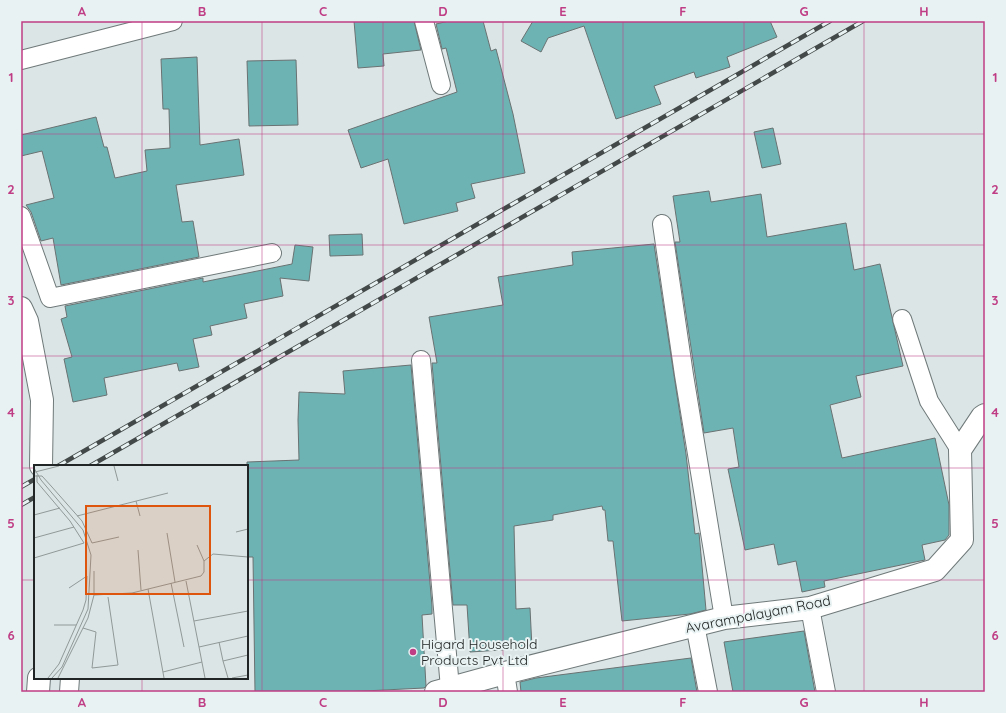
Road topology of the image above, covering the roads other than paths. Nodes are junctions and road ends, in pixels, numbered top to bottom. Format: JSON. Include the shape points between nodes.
{"nodes":[{"id":1,"x":173,"y":21,"type":"edge"},
{"id":2,"x":424,"y":21,"type":"edge"},
{"id":3,"x":21,"y":60,"type":"edge"},
{"id":4,"x":441,"y":85,"type":"dead end"},
{"id":5,"x":21,"y":216,"type":"edge"},
{"id":6,"x":662,"y":224,"type":"dead end"},
{"id":7,"x":272,"y":253,"type":"dead end"},
{"id":8,"x":21,"y":308,"type":"edge"},
{"id":9,"x":902,"y":320,"type":"dead end"},
{"id":10,"x":421,"y":360,"type":"dead end"},
{"id":11,"x":985,"y":415,"type":"edge"},
{"id":12,"x":960,"y":450,"type":"junction"},
{"id":13,"x":41,"y":465,"type":"edge"},
{"id":14,"x":810,"y":608,"type":"junction"},
{"id":15,"x":724,"y":618,"type":"junction"},
{"id":16,"x":695,"y":625,"type":"junction"},
{"id":17,"x":39,"y":679,"type":"edge"},
{"id":18,"x":70,"y":679,"type":"edge"},
{"id":19,"x":507,"y":682,"type":"edge"},
{"id":20,"x":443,"y":690,"type":"edge"},
{"id":21,"x":38,"y":692,"type":"edge"},
{"id":22,"x":69,"y":692,"type":"edge"},
{"id":23,"x":708,"y":692,"type":"edge"},
{"id":24,"x":826,"y":692,"type":"edge"}],
"edges":[{"from":1,"to":3,"type":"street"},
{"from":2,"to":4,"type":"street"},
{"from":5,"to":7,"type":"street","via":[[50,298]]},
{"from":6,"to":15,"type":"street"},
{"from":8,"to":13,"type":"street","via":[[27,321],[42,400]]},
{"from":9,"to":12,"type":"street","via":[[929,401]]},
{"from":10,"to":20,"type":"street"},
{"from":11,"to":12,"type":"street"},
{"from":12,"to":14,"type":"street","name":"Avarampalayam Road","via":[[962,540],[935,570]]},
{"from":14,"to":15,"type":"street","name":"Avarampalayam Road"},
{"from":14,"to":24,"type":"street"},
{"from":15,"to":16,"type":"street","name":"Avarampalayam Road"},
{"from":16,"to":19,"type":"street","name":"Avarampalayam Road"},
{"from":16,"to":23,"type":"street"},
{"from":17,"to":21,"type":"street"},
{"from":18,"to":22,"type":"street"},
{"from":19,"to":20,"type":"street","name":"Avarampalayam Road"}]}
